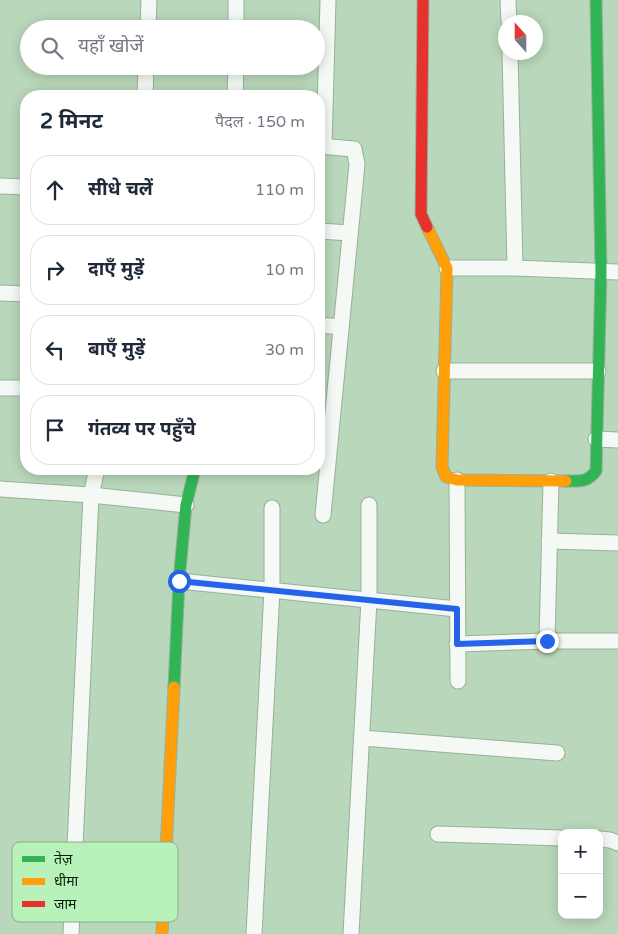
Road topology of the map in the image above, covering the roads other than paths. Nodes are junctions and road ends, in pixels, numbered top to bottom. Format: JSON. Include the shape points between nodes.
{"nodes":[{"id":1,"x":149,"y":0,"type":"edge"},
{"id":2,"x":236,"y":0,"type":"edge"},
{"id":3,"x":328,"y":0,"type":"edge"},
{"id":4,"x":423,"y":0,"type":"edge"},
{"id":5,"x":508,"y":0,"type":"edge"},
{"id":6,"x":596,"y":0,"type":"edge"},
{"id":7,"x":509,"y":15,"type":"edge"},
{"id":8,"x":148,"y":20,"type":"edge"},
{"id":9,"x":236,"y":20,"type":"edge"},
{"id":10,"x":510,"y":60,"type":"edge"},
{"id":11,"x":325,"y":63,"type":"edge"},
{"id":12,"x":146,"y":75,"type":"edge"},
{"id":13,"x":236,"y":75,"type":"edge"},
{"id":14,"x":324,"y":75,"type":"edge"},
{"id":15,"x":145,"y":90,"type":"edge"},
{"id":16,"x":236,"y":90,"type":"edge"},
{"id":17,"x":324,"y":90,"type":"edge"},
{"id":18,"x":325,"y":146,"type":"edge"},
{"id":19,"x":0,"y":186,"type":"edge"},
{"id":20,"x":20,"y":187,"type":"edge"},
{"id":21,"x":325,"y":231,"type":"edge"},
{"id":22,"x":350,"y":233,"type":"junction"},
{"id":23,"x":447,"y":268,"type":"junction"},
{"id":24,"x":515,"y":268,"type":"junction"},
{"id":25,"x":601,"y":271,"type":"junction"},
{"id":26,"x":618,"y":272,"type":"edge"},
{"id":27,"x":0,"y":293,"type":"edge"},
{"id":28,"x":20,"y":294,"type":"edge"},
{"id":29,"x":325,"y":326,"type":"edge"},
{"id":30,"x":341,"y":327,"type":"junction"},
{"id":31,"x":444,"y":371,"type":"junction"},
{"id":32,"x":598,"y":371,"type":"junction"},
{"id":33,"x":0,"y":388,"type":"edge"},
{"id":34,"x":20,"y":388,"type":"edge"},
{"id":35,"x":326,"y":422,"type":"edge"},
{"id":36,"x":596,"y":439,"type":"junction"},
{"id":37,"x":618,"y":440,"type":"edge"},
{"id":38,"x":325,"y":468,"type":"edge"},
{"id":39,"x":96,"y":475,"type":"edge"},
{"id":40,"x":193,"y":475,"type":"edge"},
{"id":41,"x":325,"y":475,"type":"edge"},
{"id":42,"x":457,"y":480,"type":"junction"},
{"id":43,"x":551,"y":481,"type":"junction"},
{"id":44,"x":0,"y":489,"type":"edge"},
{"id":45,"x":91,"y":495,"type":"junction"},
{"id":46,"x":186,"y":505,"type":"junction"},
{"id":47,"x":369,"y":505,"type":"dead end"},
{"id":48,"x":272,"y":508,"type":"dead end"},
{"id":49,"x":324,"y":515,"type":"dead end"},
{"id":50,"x":550,"y":541,"type":"junction"},
{"id":51,"x":618,"y":542,"type":"edge"},
{"id":52,"x":179,"y":581,"type":"junction"},
{"id":53,"x":272,"y":590,"type":"junction"},
{"id":54,"x":369,"y":600,"type":"junction"},
{"id":55,"x":457,"y":609,"type":"junction"},
{"id":56,"x":547,"y":641,"type":"junction"},
{"id":57,"x":618,"y":641,"type":"edge"},
{"id":58,"x":457,"y":644,"type":"junction"},
{"id":59,"x":458,"y":681,"type":"dead end"},
{"id":60,"x":362,"y":738,"type":"junction"},
{"id":61,"x":557,"y":753,"type":"dead end"},
{"id":62,"x":438,"y":834,"type":"dead end"},
{"id":63,"x":558,"y":838,"type":"edge"},
{"id":64,"x":603,"y":839,"type":"edge"},
{"id":65,"x":75,"y":842,"type":"edge"},
{"id":66,"x":166,"y":842,"type":"edge"},
{"id":67,"x":618,"y":843,"type":"edge"},
{"id":68,"x":254,"y":934,"type":"edge"},
{"id":69,"x":351,"y":934,"type":"edge"}],
"edges":[{"from":1,"to":8,"type":"street"},
{"from":2,"to":9,"type":"street"},
{"from":3,"to":11,"type":"street"},
{"from":4,"to":23,"type":"street","via":[[421,214]]},
{"from":5,"to":7,"type":"street"},
{"from":6,"to":25,"type":"street"},
{"from":10,"to":24,"type":"street"},
{"from":12,"to":15,"type":"street"},
{"from":13,"to":16,"type":"street"},
{"from":14,"to":17,"type":"street"},
{"from":18,"to":22,"type":"street","via":[[354,149],[357,164]]},
{"from":19,"to":20,"type":"street"},
{"from":21,"to":22,"type":"street"},
{"from":22,"to":30,"type":"street"},
{"from":23,"to":24,"type":"street"},
{"from":23,"to":31,"type":"street"},
{"from":24,"to":25,"type":"street"},
{"from":25,"to":26,"type":"street"},
{"from":25,"to":32,"type":"street"},
{"from":27,"to":28,"type":"street"},
{"from":29,"to":30,"type":"street"},
{"from":30,"to":35,"type":"street"},
{"from":31,"to":32,"type":"street"},
{"from":31,"to":42,"type":"street","via":[[442,467],[446,478]]},
{"from":32,"to":36,"type":"street"},
{"from":33,"to":34,"type":"street"},
{"from":35,"to":38,"type":"street"},
{"from":36,"to":37,"type":"street"},
{"from":36,"to":43,"type":"street","via":[[596,471],[591,478]]},
{"from":39,"to":45,"type":"street"},
{"from":40,"to":46,"type":"street"},
{"from":41,"to":49,"type":"street"},
{"from":42,"to":43,"type":"street"},
{"from":42,"to":55,"type":"street"},
{"from":43,"to":50,"type":"street"},
{"from":44,"to":45,"type":"street"},
{"from":45,"to":46,"type":"street"},
{"from":45,"to":65,"type":"street"},
{"from":46,"to":52,"type":"street"},
{"from":47,"to":54,"type":"street"},
{"from":48,"to":53,"type":"street"},
{"from":50,"to":51,"type":"street"},
{"from":50,"to":56,"type":"street"},
{"from":52,"to":53,"type":"street"},
{"from":52,"to":66,"type":"street"},
{"from":53,"to":54,"type":"street"},
{"from":53,"to":68,"type":"street"},
{"from":54,"to":55,"type":"street"},
{"from":54,"to":60,"type":"street"},
{"from":55,"to":58,"type":"street"},
{"from":56,"to":57,"type":"street"},
{"from":56,"to":58,"type":"street"},
{"from":58,"to":59,"type":"street"},
{"from":60,"to":61,"type":"street"},
{"from":60,"to":69,"type":"street"},
{"from":62,"to":63,"type":"street"},
{"from":64,"to":67,"type":"street"}]}
